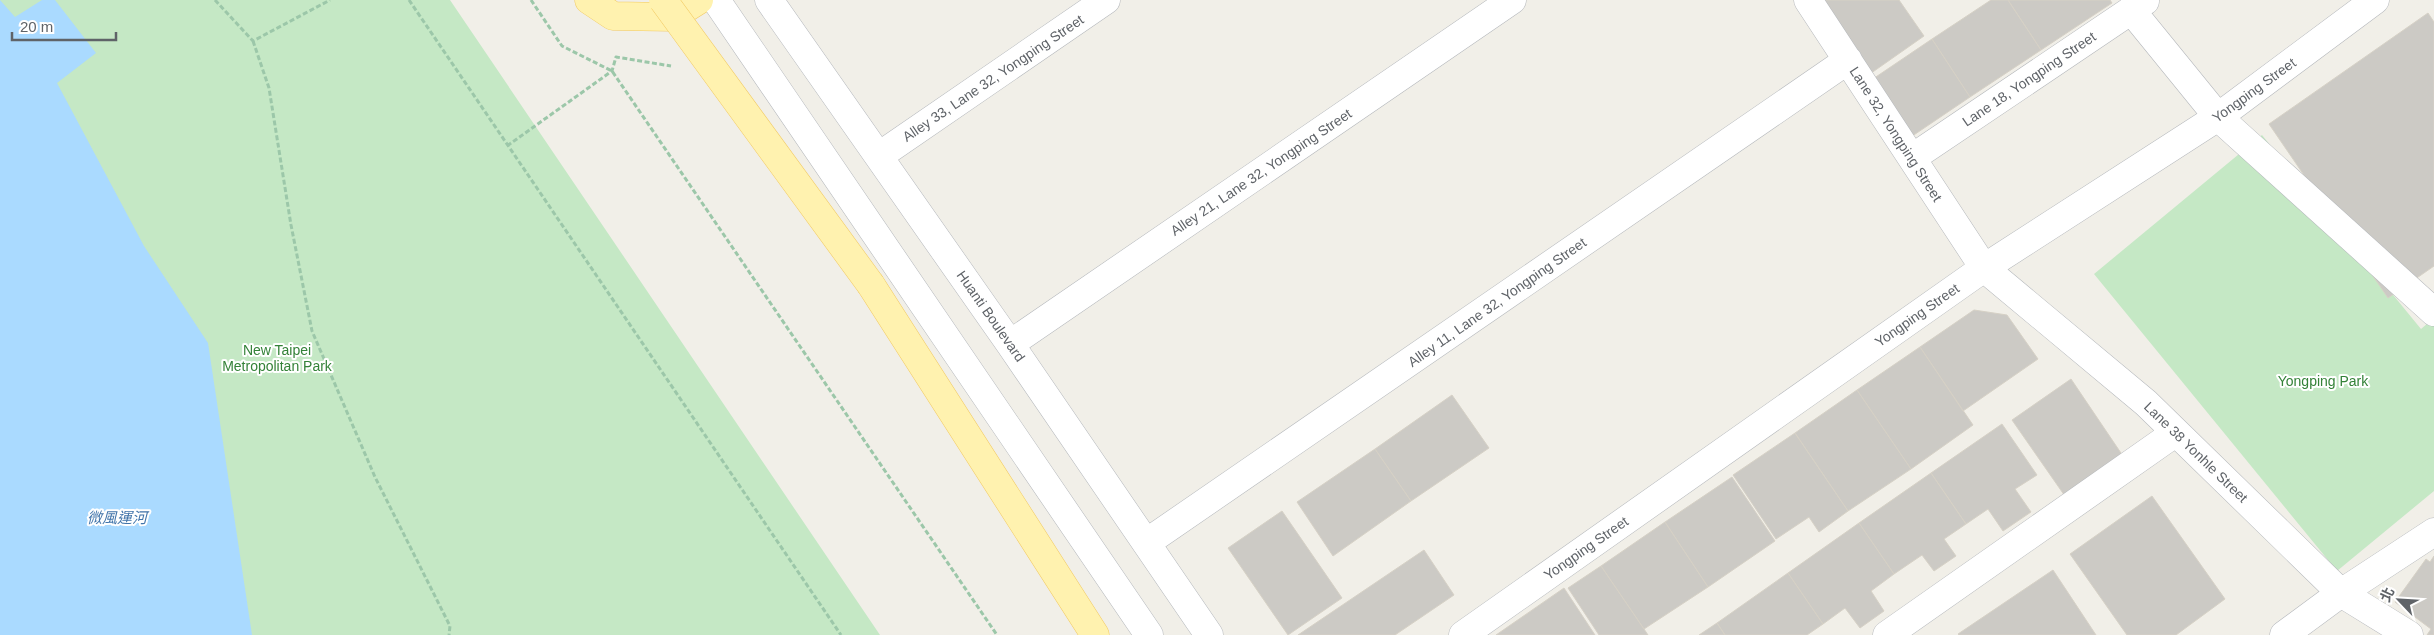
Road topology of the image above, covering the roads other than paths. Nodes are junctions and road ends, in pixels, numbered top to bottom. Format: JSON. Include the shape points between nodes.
{"nodes":[{"id":1,"x":589,"y":0,"type":"edge"},
{"id":2,"x":663,"y":0,"type":"edge"},
{"id":3,"x":699,"y":0,"type":"edge"},
{"id":4,"x":716,"y":0,"type":"edge"},
{"id":5,"x":769,"y":0,"type":"edge"},
{"id":6,"x":1106,"y":0,"type":"edge"},
{"id":7,"x":1512,"y":0,"type":"edge"},
{"id":8,"x":1808,"y":0,"type":"edge"},
{"id":9,"x":2375,"y":0,"type":"edge"},
{"id":10,"x":2138,"y":5,"type":"edge"},
{"id":11,"x":1848,"y":60,"type":"junction"},
{"id":12,"x":2218,"y":117,"type":"junction"},
{"id":13,"x":879,"y":156,"type":"junction"},
{"id":14,"x":1912,"y":158,"type":"junction"},
{"id":15,"x":1984,"y":268,"type":"junction"},
{"id":16,"x":2434,"y":312,"type":"edge"},
{"id":17,"x":1010,"y":344,"type":"junction"},
{"id":18,"x":2176,"y":432,"type":"junction"},
{"id":19,"x":2434,"y":532,"type":"edge"},
{"id":20,"x":1146,"y":543,"type":"junction"},
{"id":21,"x":2341,"y":593,"type":"junction"},
{"id":22,"x":1095,"y":635,"type":"edge"},
{"id":23,"x":1149,"y":635,"type":"edge"},
{"id":24,"x":1209,"y":635,"type":"edge"},
{"id":25,"x":1463,"y":635,"type":"edge"},
{"id":26,"x":1887,"y":635,"type":"edge"},
{"id":27,"x":2284,"y":635,"type":"edge"},
{"id":28,"x":2409,"y":635,"type":"edge"}],
"edges":[{"from":1,"to":3,"type":"main road","via":[[613,16],[672,17]]},
{"from":2,"to":22,"type":"main road","bridge":true,"via":[[871,285]]},
{"from":4,"to":23,"type":"street"},
{"from":5,"to":13,"type":"street","name":"Huanti Boulevard"},
{"from":6,"to":13,"type":"street","name":"Alley 33, Lane 32, Yongping Street"},
{"from":7,"to":17,"type":"street","name":"Alley 21, Lane 32, Yongping Street"},
{"from":8,"to":11,"type":"street","name":"Lane 32, Yongping Street"},
{"from":9,"to":12,"type":"street","name":"Yongping Street"},
{"from":10,"to":12,"type":"street"},
{"from":10,"to":14,"type":"street","name":"Lane 18, Yongping Street"},
{"from":11,"to":14,"type":"street","name":"Lane 32, Yongping Street"},
{"from":11,"to":20,"type":"street","name":"Alley 11, Lane 32, Yongping Street"},
{"from":12,"to":15,"type":"street","name":"Yongping Street"},
{"from":12,"to":16,"type":"street"},
{"from":13,"to":17,"type":"street","name":"Huanti Boulevard"},
{"from":14,"to":15,"type":"street","name":"Lane 32, Yongping Street"},
{"from":15,"to":18,"type":"street","name":"Lane 38 Yonhle Street","via":[[2146,403]]},
{"from":15,"to":25,"type":"street","name":"Yongping Street"},
{"from":17,"to":20,"type":"street","name":"Huanti Boulevard"},
{"from":18,"to":21,"type":"street","name":"Lane 38 Yonhle Street"},
{"from":18,"to":26,"type":"street"},
{"from":19,"to":21,"type":"street"},
{"from":20,"to":24,"type":"street","name":"Huanti Boulevard"},
{"from":21,"to":27,"type":"street"},
{"from":21,"to":28,"type":"street","name":"Lane 38 Yonhle Street"}]}
